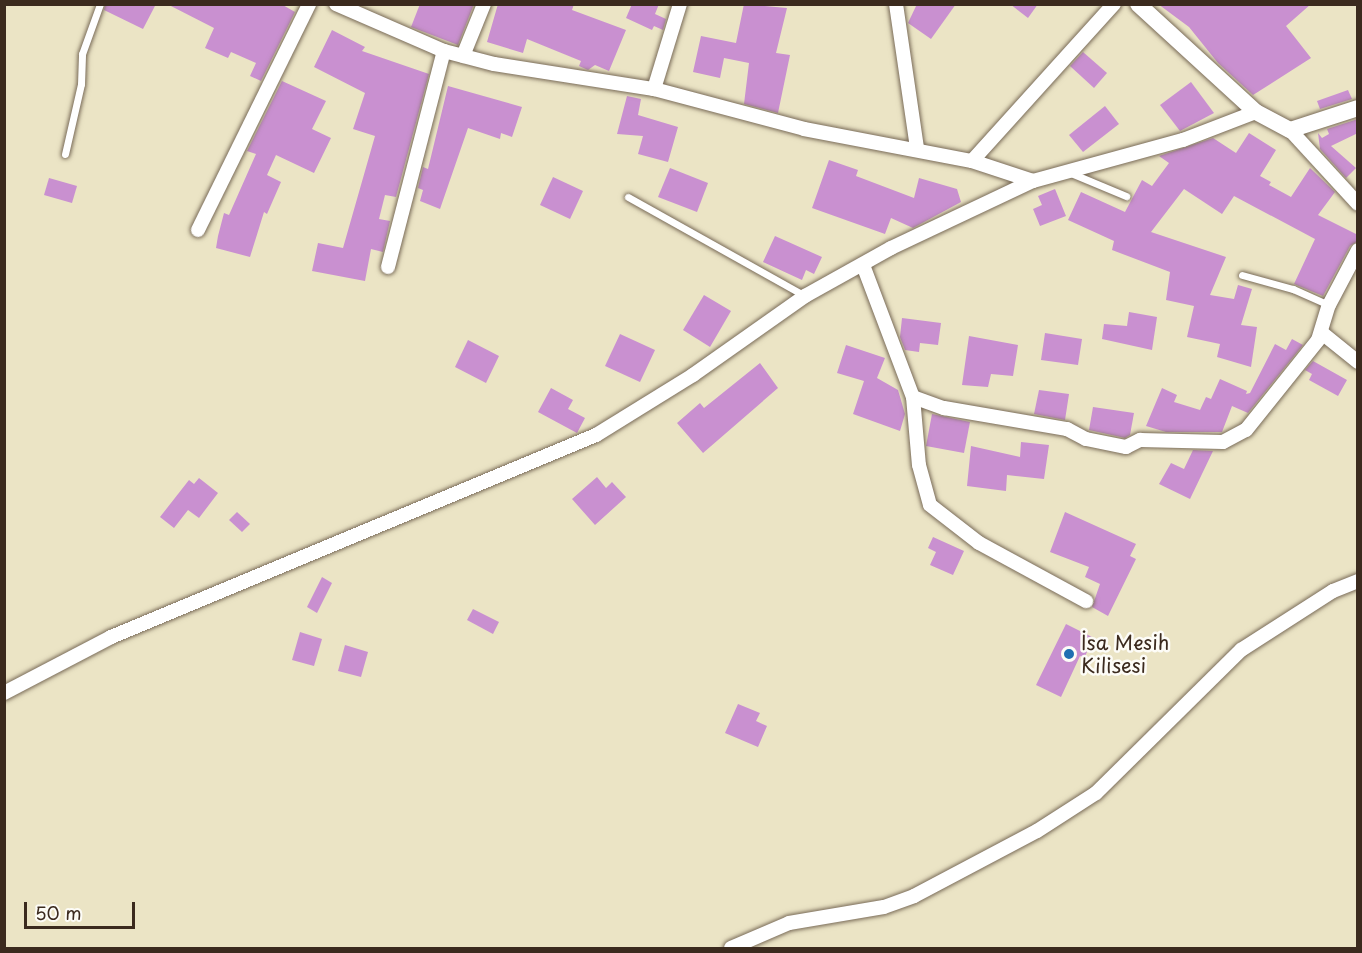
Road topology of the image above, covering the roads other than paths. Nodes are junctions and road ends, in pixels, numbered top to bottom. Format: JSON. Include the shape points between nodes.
{"nodes":[{"id":1,"x":100,"y":4,"type":"edge"},
{"id":2,"x":309,"y":4,"type":"edge"},
{"id":3,"x":336,"y":4,"type":"edge"},
{"id":4,"x":484,"y":4,"type":"edge"},
{"id":5,"x":680,"y":4,"type":"edge"},
{"id":6,"x":896,"y":4,"type":"edge"},
{"id":7,"x":1114,"y":4,"type":"edge"},
{"id":8,"x":1138,"y":4,"type":"edge"},
{"id":9,"x":444,"y":51,"type":"junction"},
{"id":10,"x":463,"y":56,"type":"junction"},
{"id":11,"x":654,"y":89,"type":"junction"},
{"id":12,"x":1358,"y":108,"type":"edge"},
{"id":13,"x":1256,"y":112,"type":"junction"},
{"id":14,"x":1290,"y":130,"type":"junction"},
{"id":15,"x":917,"y":148,"type":"junction"},
{"id":16,"x":65,"y":154,"type":"dead end"},
{"id":17,"x":972,"y":161,"type":"junction"},
{"id":18,"x":1068,"y":172,"type":"junction"},
{"id":19,"x":1033,"y":181,"type":"junction"},
{"id":20,"x":1126,"y":196,"type":"dead end"},
{"id":21,"x":628,"y":197,"type":"dead end"},
{"id":22,"x":1358,"y":204,"type":"edge"},
{"id":23,"x":198,"y":230,"type":"dead end"},
{"id":24,"x":1358,"y":250,"type":"edge"},
{"id":25,"x":863,"y":265,"type":"junction"},
{"id":26,"x":388,"y":267,"type":"dead end"},
{"id":27,"x":1242,"y":275,"type":"dead end"},
{"id":28,"x":805,"y":296,"type":"junction"},
{"id":29,"x":1329,"y":305,"type":"junction"},
{"id":30,"x":1322,"y":333,"type":"junction"},
{"id":31,"x":1358,"y":362,"type":"edge"},
{"id":32,"x":913,"y":397,"type":"junction"},
{"id":33,"x":1358,"y":581,"type":"edge"},
{"id":34,"x":1086,"y":601,"type":"dead end"},
{"id":35,"x":4,"y":693,"type":"edge"},
{"id":36,"x":732,"y":948,"type":"edge"}],
"edges":[{"from":1,"to":16,"type":"lane","via":[[82,54],[81,84]]},
{"from":2,"to":23,"type":"street"},
{"from":3,"to":9,"type":"street"},
{"from":4,"to":10,"type":"street"},
{"from":5,"to":11,"type":"street"},
{"from":6,"to":15,"type":"street"},
{"from":7,"to":17,"type":"street"},
{"from":8,"to":13,"type":"street"},
{"from":9,"to":10,"type":"street"},
{"from":9,"to":26,"type":"street"},
{"from":10,"to":11,"type":"street"},
{"from":11,"to":15,"type":"street","via":[[804,129]]},
{"from":12,"to":14,"type":"street"},
{"from":13,"to":14,"type":"street"},
{"from":13,"to":18,"type":"street","via":[[1183,140]]},
{"from":14,"to":22,"type":"street"},
{"from":15,"to":17,"type":"street"},
{"from":17,"to":19,"type":"street"},
{"from":18,"to":19,"type":"street"},
{"from":18,"to":20,"type":"lane"},
{"from":19,"to":25,"type":"street"},
{"from":21,"to":28,"type":"lane"},
{"from":24,"to":29,"type":"street"},
{"from":25,"to":28,"type":"street"},
{"from":25,"to":32,"type":"street"},
{"from":27,"to":29,"type":"lane","via":[[1293,289]]},
{"from":28,"to":35,"type":"street","via":[[693,375],[596,435],[111,637]]},
{"from":29,"to":30,"type":"street"},
{"from":30,"to":31,"type":"street"},
{"from":30,"to":32,"type":"street","via":[[1246,430],[1222,442],[1156,440],[1126,447],[1086,439],[1067,429],[944,408]]},
{"from":32,"to":34,"type":"street","via":[[919,465],[930,505],[979,543]]},
{"from":33,"to":36,"type":"street","via":[[1333,591],[1241,650],[1096,793],[1037,831],[914,896],[884,907],[789,923]]}]}
